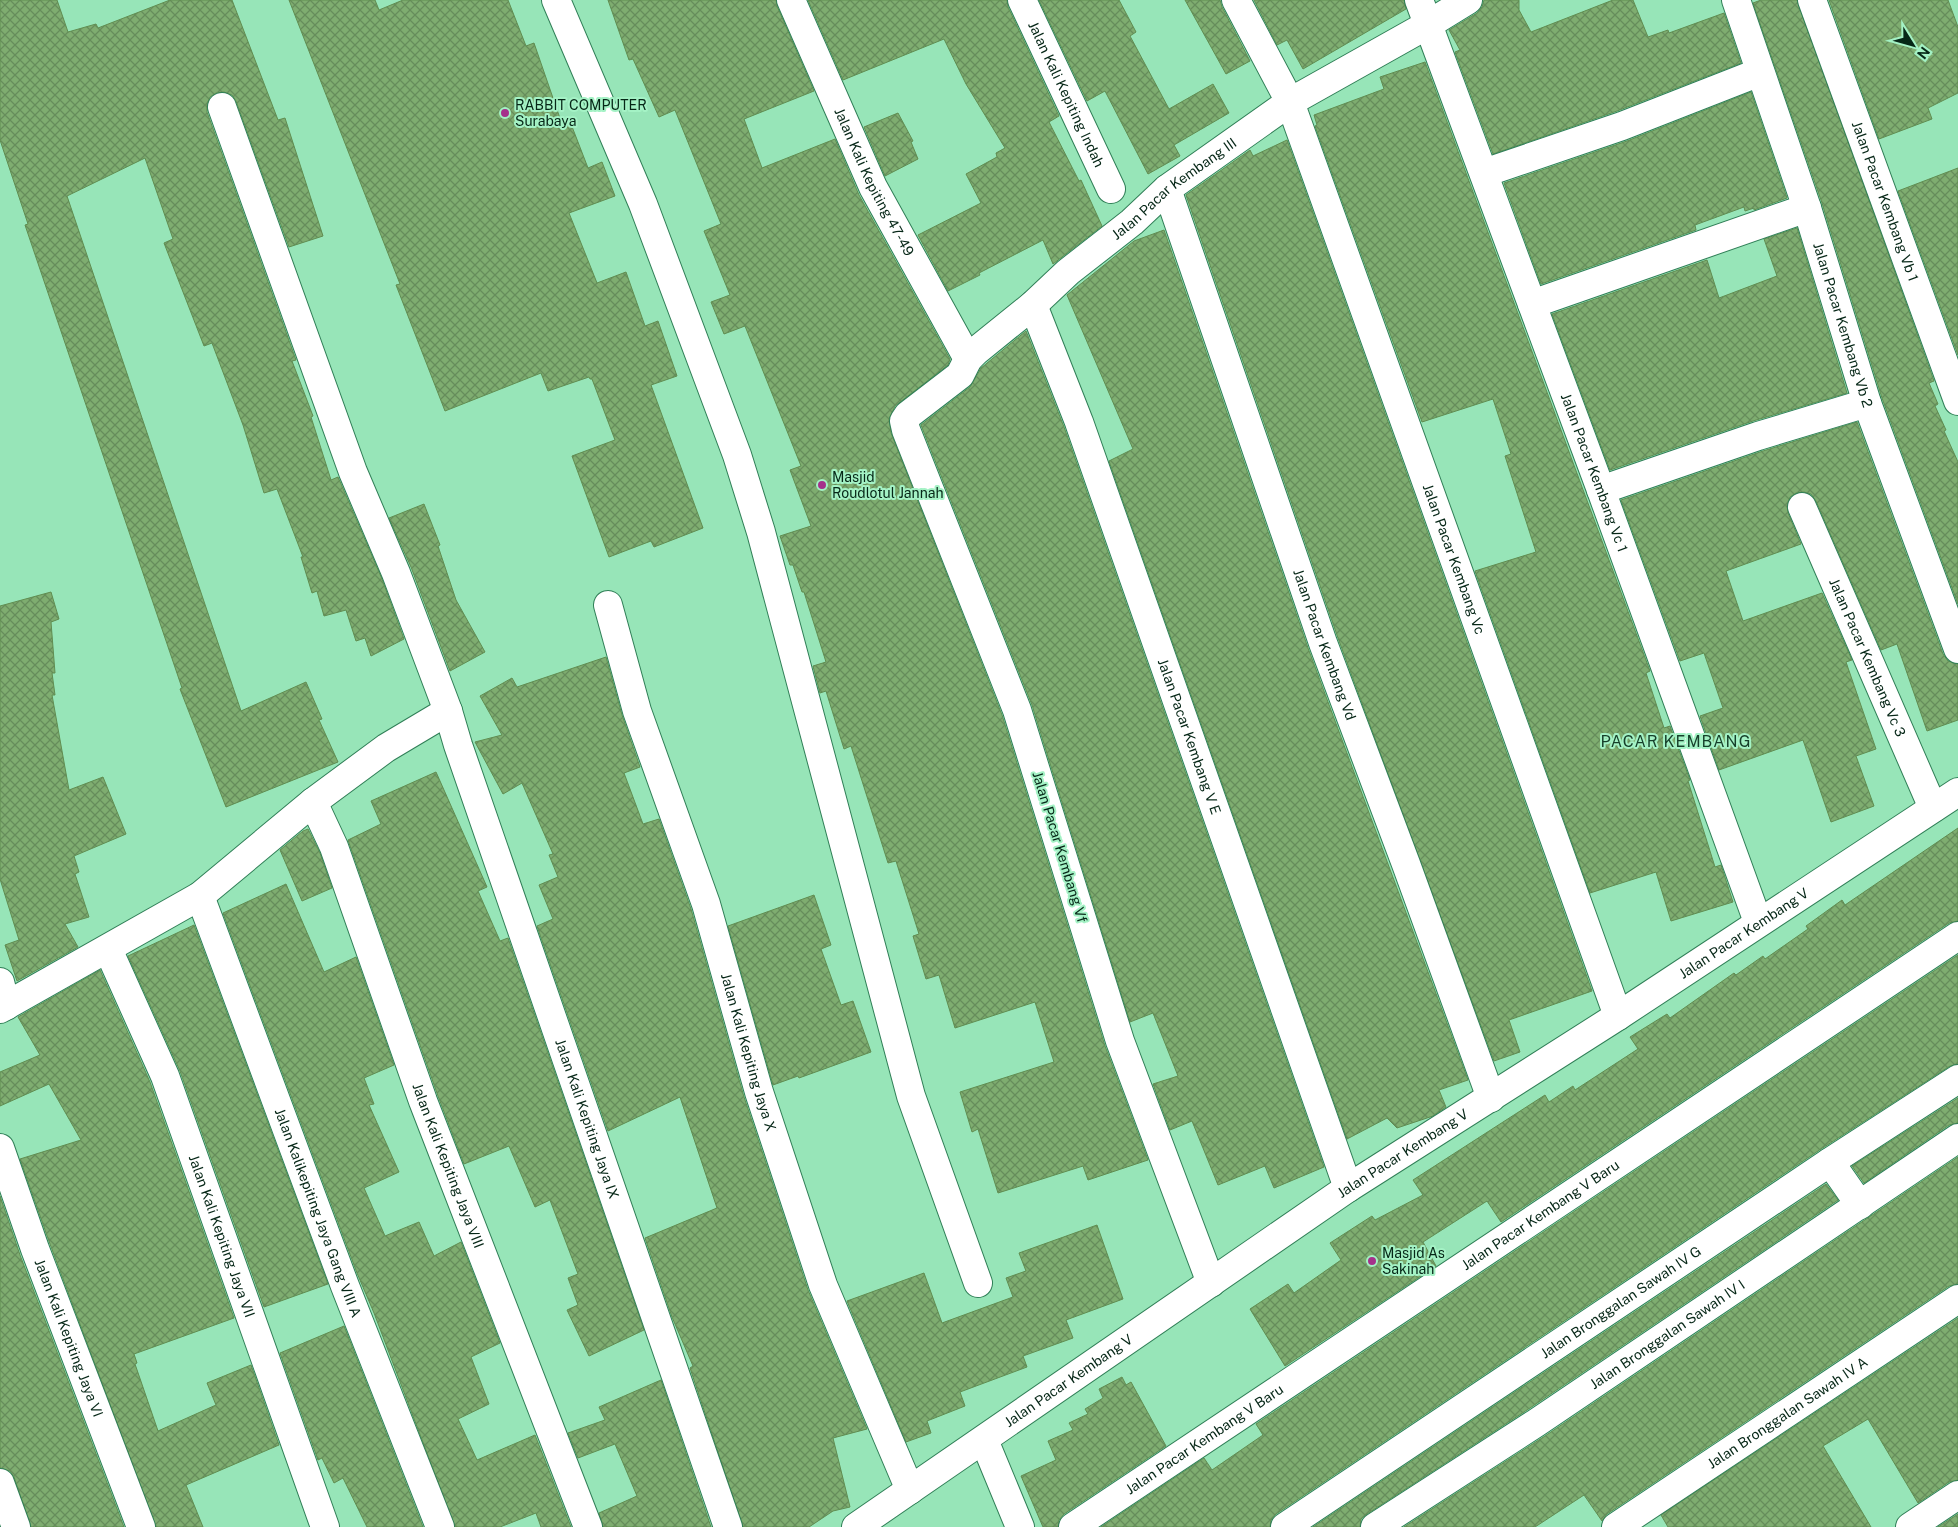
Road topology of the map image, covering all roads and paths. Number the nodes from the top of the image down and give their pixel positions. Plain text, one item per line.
1 (556, 0) edge
2 (791, 0) edge
3 (1022, 0) edge
4 (1236, 0) edge
5 (1468, 0) edge
6 (1736, 0) edge
7 (1812, 0) edge
8 (1424, 12) edge
9 (1760, 72) junction
10 (1290, 102) junction
11 (222, 107) dead end
12 (1484, 174) junction
13 (1111, 189) dead end
14 (1167, 189) junction
15 (1806, 208) junction
16 (1532, 304) junction
17 (1034, 305) junction
18 (968, 358) junction
19 (1958, 401) edge
20 (1867, 403) junction
21 (908, 415) joint
22 (1601, 490) junction
23 (1802, 507) dead end
24 (608, 605) dead end
25 (1958, 649) edge
26 (448, 711) junction
27 (1958, 792) edge
28 (313, 802) junction
29 (1933, 808) junction
30 (200, 896) junction
31 (1758, 922) junction
32 (1958, 936) edge
33 (108, 949) junction
34 (2, 999) edge
35 (1618, 1016) junction
36 (1958, 1079) edge
37 (1491, 1098) junction
38 (1958, 1138) edge
39 (0, 1148) edge
40 (1830, 1162) junction
41 (1345, 1178) junction
42 (1860, 1205) junction
43 (978, 1283) dead end
44 (1211, 1283) junction
45 (1958, 1299) edge
46 (984, 1440) junction
47 (0, 1483) edge
48 (910, 1490) junction
49 (1958, 1494) edge
50 (16, 1527) edge
51 (142, 1527) edge
52 (325, 1527) edge
53 (440, 1527) edge
54 (588, 1527) edge
55 (728, 1527) edge
56 (856, 1527) edge
57 (1020, 1527) edge
58 (1072, 1527) edge
59 (1285, 1527) edge
60 (1375, 1527) edge
61 (1616, 1527) edge
62 (1910, 1527) edge

1 - 43 street
2 - 18 street, Jalan Kali Kepiting 47-49
3 - 13 street, Jalan Kali Kepiting Indah
4 - 10 street, Jalan Pacar Kembang Vc
5 - 8 street, Jalan Pacar Kembang III
6 - 9 street, Jalan Pacar Kembang Vb 2
7 - 19 street, Jalan Pacar Kembang Vb 1
8 - 10 street, Jalan Pacar Kembang III
8 - 12 street, Jalan Pacar Kembang Vc 1
9 - 12 street
9 - 15 street, Jalan Pacar Kembang Vb 2
10 - 14 street, Jalan Pacar Kembang III
10 - 35 street, Jalan Pacar Kembang Vc
11 - 26 street, Jalan Kali Kepiting Jaya IX
12 - 16 street, Jalan Pacar Kembang Vc 1
14 - 17 street, Jalan Pacar Kembang III
14 - 37 street, Jalan Pacar Kembang Vd
15 - 16 street
15 - 20 street, Jalan Pacar Kembang Vb 2
16 - 22 street, Jalan Pacar Kembang Vc 1
17 - 18 street, Jalan Pacar Kembang III
17 - 41 street, Jalan Pacar Kembang V E
18 - 21 street, Jalan Pacar Kembang III
20 - 22 street
20 - 25 street, Jalan Pacar Kembang Vb 2
21 - 44 street, Jalan Pacar Kembang Vf
22 - 31 street, Jalan Pacar Kembang Vc 1
23 - 29 street, Jalan Pacar Kembang Vc 3
24 - 48 street, Jalan Kali Kepiting Jaya X
26 - 28 street
26 - 55 street, Jalan Kali Kepiting Jaya IX
27 - 29 street, Jalan Pacar Kembang V
28 - 30 street
28 - 54 street, Jalan Kali Kepiting Jaya VIII
29 - 31 street, Jalan Pacar Kembang V
30 - 33 street
30 - 53 street, Jalan Kalikepiting Jaya Gang VIII A
31 - 35 street, Jalan Pacar Kembang V
32 - 58 street, Jalan Pacar Kembang V Baru
33 - 34 street
33 - 52 street, Jalan Kali Kepiting Jaya VII
35 - 37 street, Jalan Pacar Kembang V
36 - 40 street, Jalan Bronggalan Sawah IV G
37 - 41 street, Jalan Pacar Kembang V
38 - 42 street, Jalan Bronggalan Sawah IV I
39 - 51 street, Jalan Kali Kepiting Jaya VI
40 - 42 street
40 - 59 street, Jalan Bronggalan Sawah IV G
41 - 44 street, Jalan Pacar Kembang V
42 - 60 street, Jalan Bronggalan Sawah IV I
44 - 46 street, Jalan Pacar Kembang V
45 - 61 street, Jalan Bronggalan Sawah IV A
46 - 48 street, Jalan Pacar Kembang V
46 - 57 street
47 - 50 street
48 - 56 street, Jalan Pacar Kembang V
49 - 62 street

